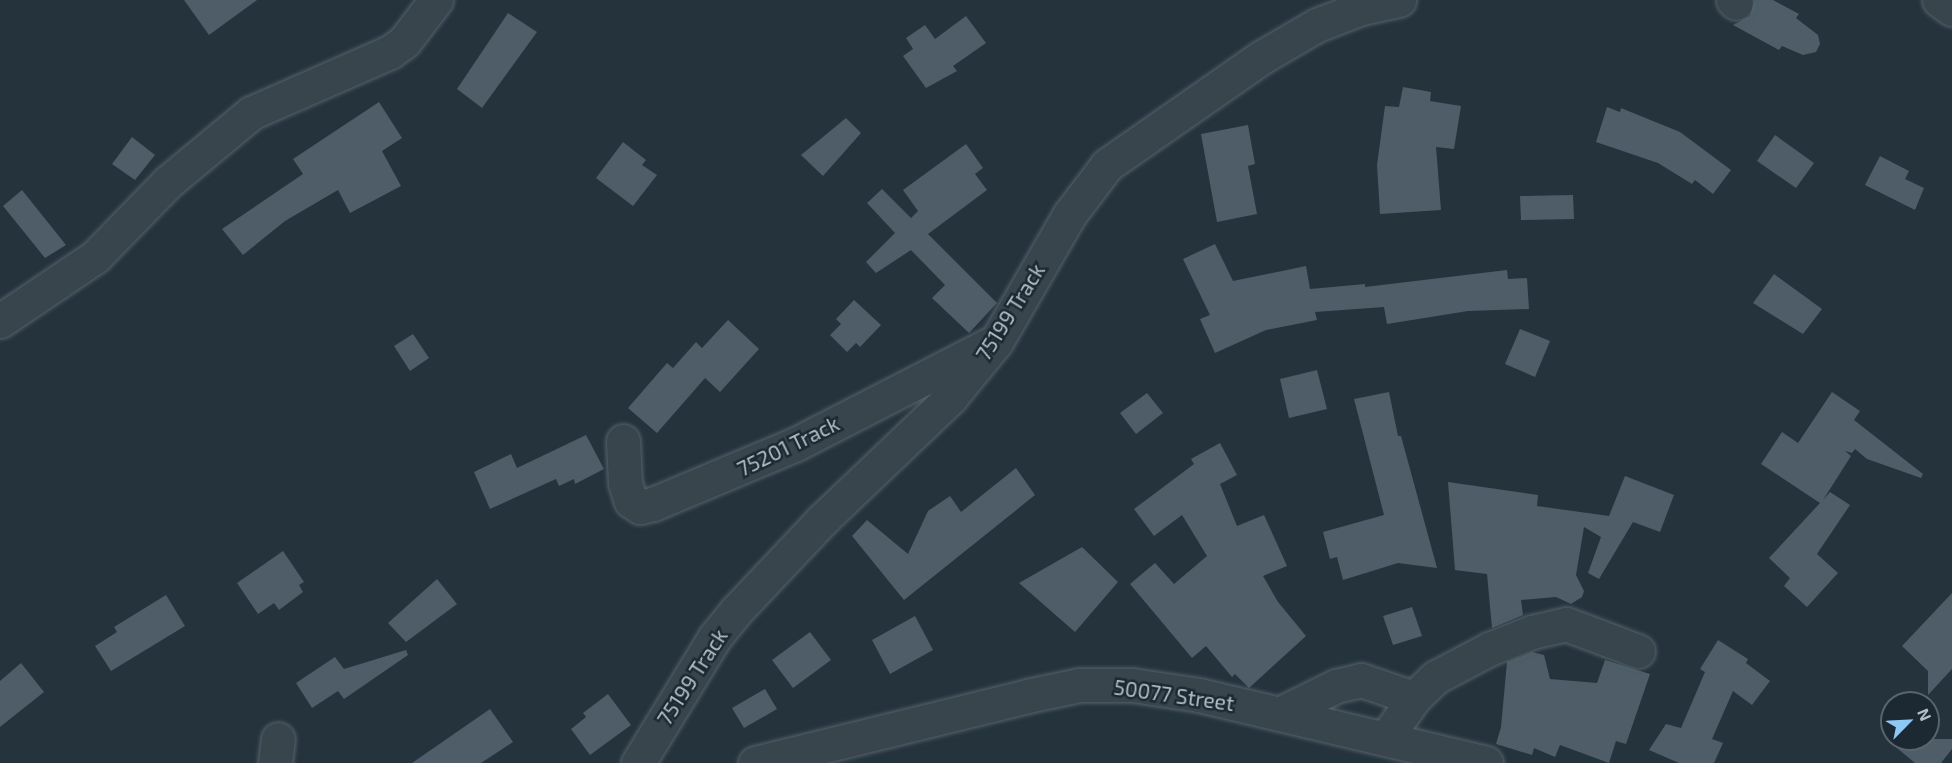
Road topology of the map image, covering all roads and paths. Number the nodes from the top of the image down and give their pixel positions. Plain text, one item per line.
1 (436, 0) edge
2 (1400, 0) edge
3 (1939, 0) edge
4 (1952, 9) edge
5 (0, 321) edge
6 (996, 342) junction
7 (623, 441) dead end
8 (1638, 651) dead end
9 (1413, 698) junction
10 (1279, 714) junction
11 (1386, 738) junction
12 (763, 762) edge
13 (638, 763) edge
14 (1486, 763) edge

1 - 5 street
2 - 6 street, 75199 Track
3 - 4 street
6 - 7 street, 75201 Track
6 - 13 street, 75199 Track
8 - 9 street
9 - 10 street
9 - 11 street
10 - 11 street, 50077 Street
10 - 12 street, 50077 Street
11 - 14 street, 50077 Street

